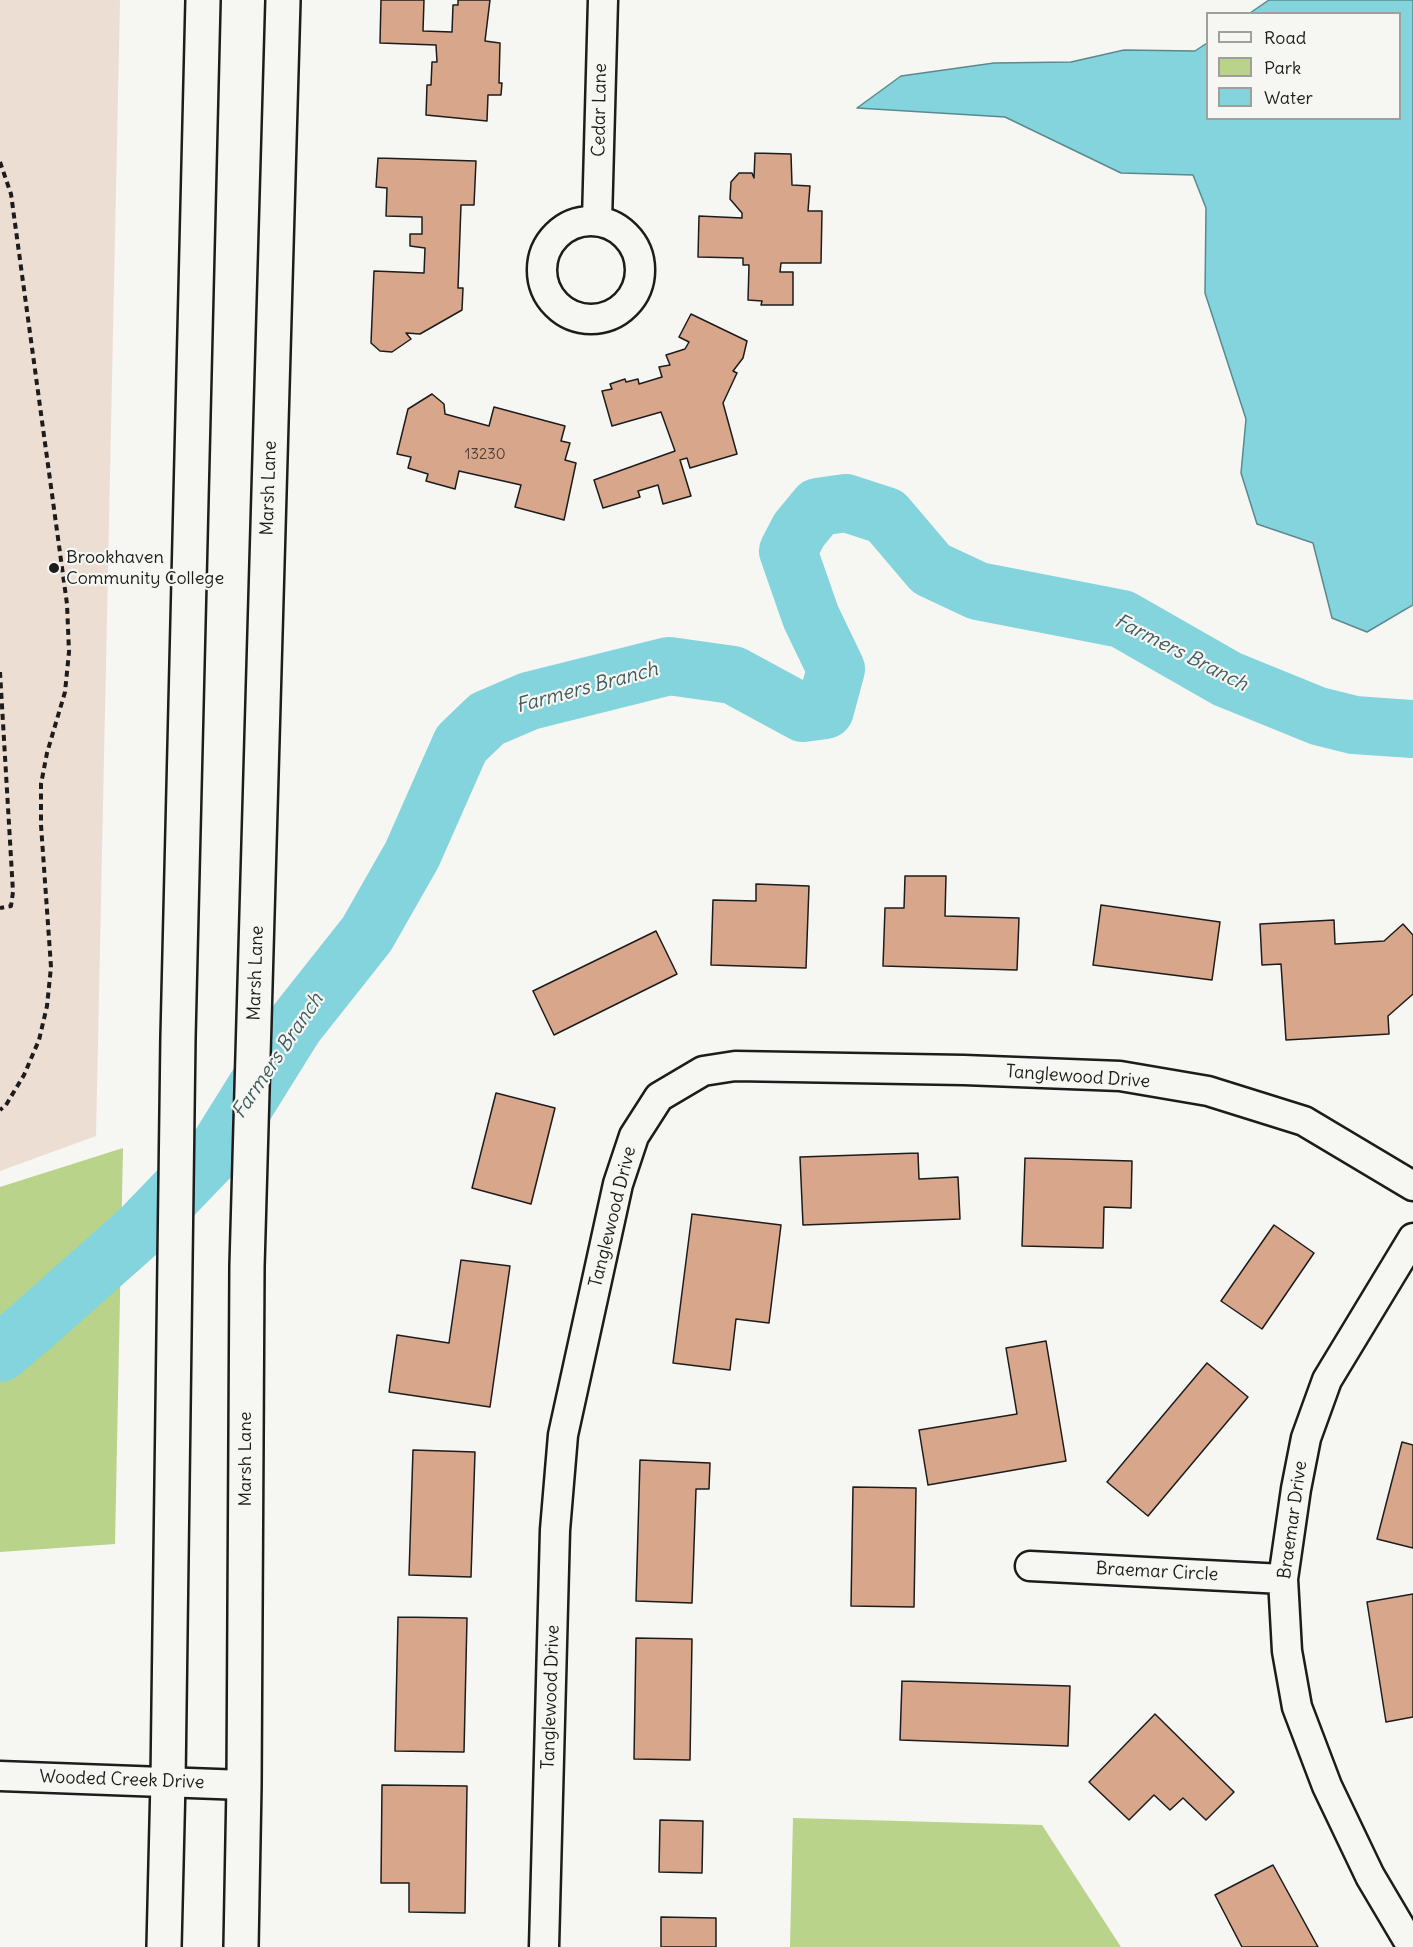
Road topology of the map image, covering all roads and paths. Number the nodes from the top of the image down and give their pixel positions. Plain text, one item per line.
1 (203, 0) edge
2 (283, 0) edge
3 (603, 0) edge
4 (0, 162) edge
5 (597, 221) dead end
6 (0, 672) edge
7 (0, 908) edge
8 (0, 1110) edge
9 (1413, 1186) edge
10 (1413, 1238) edge
11 (1030, 1566) dead end
12 (1283, 1579) junction
13 (0, 1776) edge
14 (168, 1781) junction
15 (244, 1785) junction
16 (164, 1947) edge
17 (241, 1947) edge
18 (544, 1947) edge
19 (1412, 1947) edge

1 - 14 main road
2 - 15 main road, Marsh Lane
3 - 5 street, Cedar Lane
4 - 8 path
6 - 7 path
9 - 18 street, Tanglewood Drive
10 - 12 street, Braemar Drive
11 - 12 street, Braemar Circle
12 - 19 street, Braemar Drive
13 - 14 street, Wooded Creek Drive
14 - 15 street, Wooded Creek Drive
14 - 16 main road
15 - 17 main road, Marsh Lane

